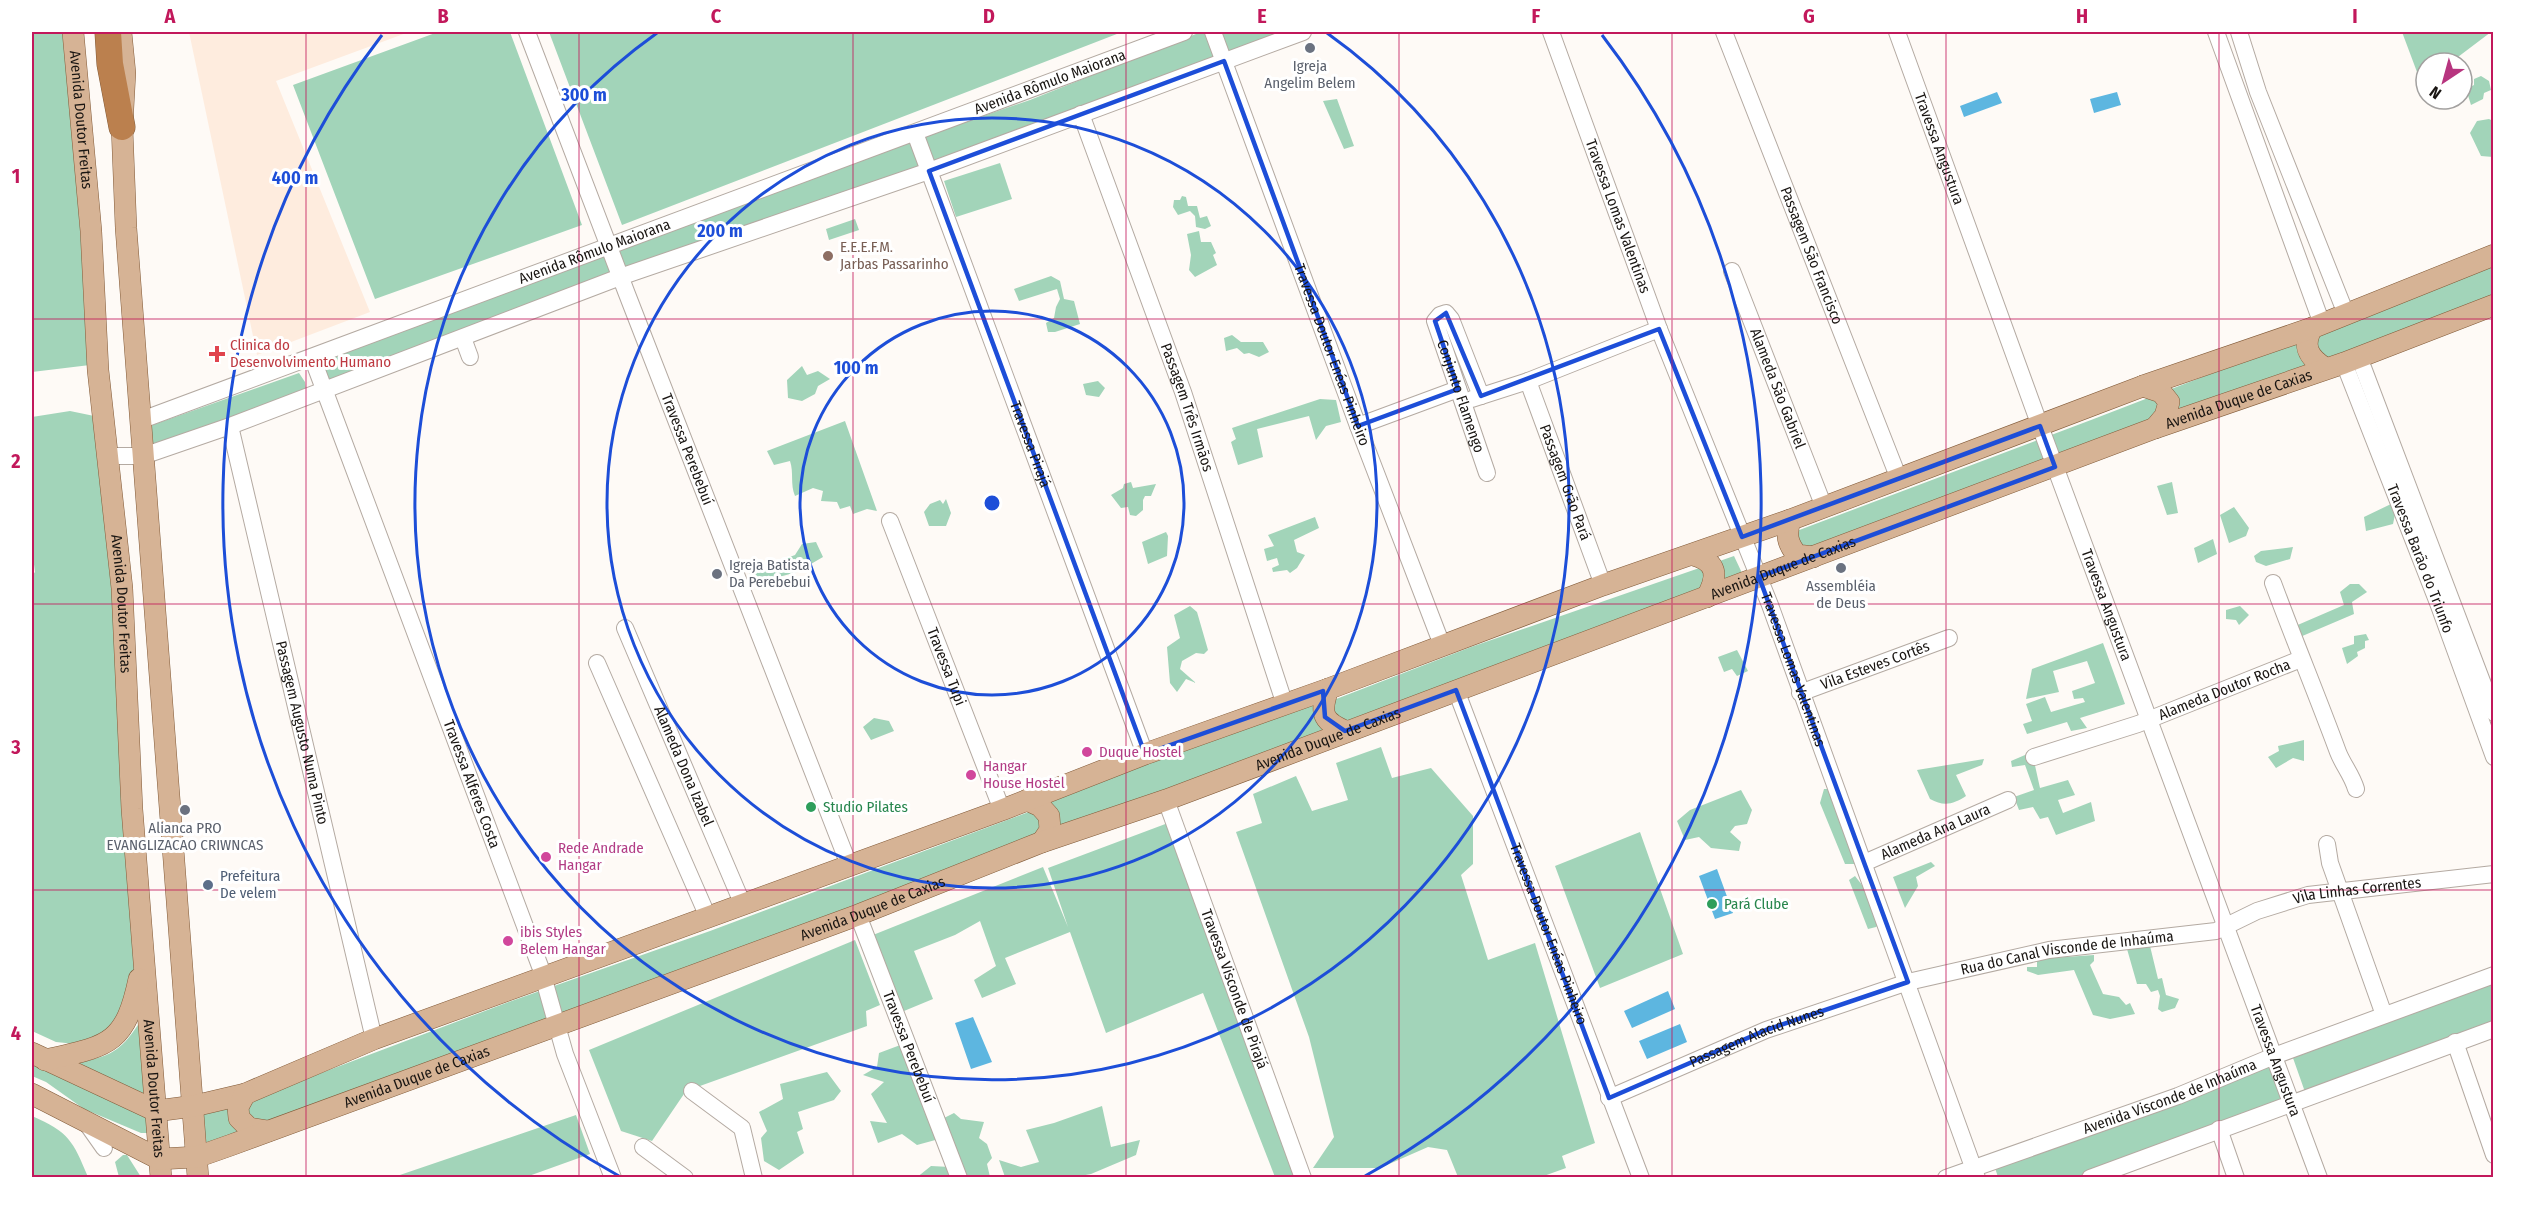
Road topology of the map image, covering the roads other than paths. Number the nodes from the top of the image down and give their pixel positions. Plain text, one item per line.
1 (73, 32) edge
2 (108, 32) edge
3 (121, 32) edge
4 (527, 32) edge
5 (1184, 32) edge
6 (1214, 32) edge
7 (1303, 32) edge
8 (1551, 32) edge
9 (1724, 32) edge
10 (1897, 32) edge
11 (2216, 32) edge
12 (2239, 32) edge
13 (1224, 61) junction
14 (2258, 92) junction
15 (2239, 98) junction
16 (1081, 114) junction
17 (121, 122) junction
18 (915, 133) junction
19 (929, 171) junction
20 (126, 228) junction
21 (90, 231) junction
22 (609, 245) junction
23 (2493, 255) edge
24 (1732, 271) dead end
25 (620, 277) junction
26 (2493, 305) edge
27 (2346, 314) junction
28 (2317, 326) junction
29 (1659, 329) junction
30 (464, 338) junction
31 (312, 357) junction
32 (470, 357) dead end
33 (2343, 363) junction
34 (1528, 381) junction
35 (2143, 386) junction
36 (324, 391) junction
37 (1460, 396) junction
38 (1480, 396) junction
39 (139, 421) junction
40 (230, 426) junction
41 (1358, 426) junction
42 (2040, 426) junction
43 (2155, 428) junction
44 (108, 456) junction
45 (143, 456) junction
46 (2055, 466) junction
47 (1487, 473) dead end
48 (1899, 478) junction
49 (1824, 507) junction
50 (1790, 520) junction
51 (890, 521) dead end
52 (1742, 537) junction
53 (1693, 555) junction
54 (1813, 556) junction
55 (1759, 577) junction
56 (2273, 583) dead end
57 (1603, 585) junction
58 (153, 587) junction
59 (122, 588) junction
60 (1707, 597) junction
61 (2443, 600) junction
62 (625, 628) dead end
63 (1949, 638) dead end
64 (1442, 645) junction
65 (2301, 659) junction
66 (597, 663) dead end
67 (1328, 689) junction
68 (1456, 690) junction
69 (1800, 693) junction
70 (1285, 705) junction
71 (2493, 713) edge
72 (2149, 718) junction
73 (1345, 731) junction
74 (1145, 754) junction
75 (2034, 757) dead end
76 (2493, 757) edge
77 (2356, 789) dead end
78 (1028, 800) junction
79 (1166, 800) junction
80 (2008, 800) dead end
81 (1002, 810) junction
82 (1042, 842) junction
83 (2327, 844) dead end
84 (1863, 863) junction
85 (849, 865) junction
86 (2493, 874) edge
87 (2341, 890) junction
88 (743, 905) junction
89 (858, 915) junction
90 (708, 917) junction
91 (2226, 925) junction
92 (144, 958) junction
93 (2493, 975) edge
94 (543, 976) junction
95 (1908, 982) junction
96 (2384, 1016) junction
97 (558, 1025) junction
98 (2493, 1029) edge
99 (374, 1039) junction
100 (2455, 1042) junction
101 (38, 1056) edge
102 (2274, 1056) junction
103 (692, 1091) dead end
104 (32, 1094) edge
105 (244, 1094) junction
106 (1609, 1098) junction
107 (2291, 1102) junction
108 (194, 1106) junction
109 (156, 1111) junction
110 (84, 1120) junction
111 (2219, 1129) junction
112 (268, 1131) junction
113 (643, 1147) dead end
114 (104, 1148) dead end
115 (2493, 1155) edge
116 (197, 1167) edge
117 (160, 1168) edge
118 (2128, 1171) edge
119 (1975, 1172) edge
120 (613, 1178) edge
121 (685, 1178) edge
122 (754, 1178) edge
123 (959, 1178) edge
124 (1303, 1178) edge
125 (1641, 1178) edge
126 (1946, 1178) edge
127 (2090, 1178) edge
128 (2236, 1178) edge
129 (2319, 1178) edge

1 - 21 main road, Avenida Doutor Freitas
2 - 17 highway
3 - 17 main road
4 - 22 street, Travessa Perebebuí
5 - 18 street, Avenida Rômulo Maiorana
6 - 13 street, Travessa Doutor Enéas Pinheiro
7 - 13 street
8 - 29 street, Travessa Lomas Valentinas
9 - 48 street, Passagem São Francisco
10 - 42 street, Travessa Angustura
11 - 15 street
12 - 14 street
13 - 16 street
13 - 41 street, Travessa Doutor Enéas Pinheiro
14 - 15 street
14 - 27 street
15 - 28 street
16 - 19 street
16 - 70 street, Passagem Três Irmãos
17 - 20 main road
18 - 19 street, Travessa Pirajá
18 - 22 street, Avenida Rômulo Maiorana
19 - 25 street
19 - 74 street, Travessa Pirajá
20 - 21 main road
20 - 39 main road
21 - 44 main road, Avenida Doutor Freitas
22 - 25 street, Travessa Perebebuí
22 - 31 street, Avenida Rômulo Maiorana
23 - 27 main road
24 - 49 street, Alameda São Gabriel
25 - 30 street
25 - 85 street, Travessa Perebebuí
26 - 33 main road, Avenida Duque de Caxias
27 - 28 main road
28 - 33 main road
28 - 35 main road
29 - 34 street
29 - 52 street, Travessa Lomas Valentinas
30 - 32 street
30 - 36 street
31 - 36 street, Travessa Alferes Costa
31 - 39 street, Avenida Rômulo Maiorana
33 - 43 main road, Avenida Duque de Caxias
33 - 61 street, Travessa Barão do Triunfo
33 - 61 street, Travessa Barão do Triunfo
34 - 38 street
34 - 57 street, Passagem Grão Pará
35 - 42 main road
35 - 43 main road
36 - 40 street
36 - 94 street, Travessa Alferes Costa
37 - 38 street
37 - 38 street, Conjunto Flamengo
37 - 41 street
37 - 47 street, Conjunto Flamengo
39 - 45 main road
40 - 45 street
40 - 99 street, Passagem Augusto Numa Pinto
41 - 64 street, Travessa Doutor Enéas Pinheiro
42 - 46 street, Travessa Angustura
42 - 48 main road
43 - 46 main road, Avenida Duque de Caxias
44 - 45 street
44 - 59 main road, Avenida Doutor Freitas
45 - 58 main road
46 - 54 main road, Avenida Duque de Caxias
46 - 72 street, Travessa Angustura
48 - 49 main road
49 - 50 main road
50 - 52 main road
50 - 54 main road
51 - 81 street, Travessa Tupi
52 - 53 main road
52 - 55 street, Travessa Lomas Valentinas
53 - 57 main road
53 - 60 main road
54 - 55 main road, Avenida Duque de Caxias
55 - 60 main road, Avenida Duque de Caxias
55 - 69 street, Travessa Lomas Valentinas
56 - 65 street, Alameda Doutor Rocha
57 - 64 main road
58 - 59 main road
58 - 108 main road
59 - 92 main road, Avenida Doutor Freitas
60 - 68 main road, Avenida Duque de Caxias
61 - 71 street, Travessa Barão do Triunfo
61 - 76 street, Travessa Barão do Triunfo
62 - 88 street, Alameda Dona Izabel
63 - 69 street, Vila Esteves Cortês
64 - 67 main road
65 - 72 street, Alameda Doutor Rocha
65 - 77 street, Alameda Doutor Rocha
66 - 90 street
67 - 70 main road
67 - 73 main road
68 - 73 main road, Avenida Duque de Caxias
68 - 106 street, Travessa Doutor Enéas Pinheiro
69 - 84 street, Travessa Lomas Valentinas
70 - 74 main road
72 - 75 street, Alameda Doutor Rocha
72 - 91 street, Travessa Angustura
73 - 79 main road, Avenida Duque de Caxias
74 - 78 main road
78 - 81 main road
78 - 82 main road
79 - 82 main road, Avenida Duque de Caxias
79 - 124 street, Travessa Visconde de Pirajá
80 - 84 street, Alameda Ana Laura
81 - 85 main road
82 - 89 main road, Avenida Duque de Caxias
83 - 87 street
84 - 95 street, Travessa Lomas Valentinas
85 - 88 main road
86 - 87 street, Vila Linhas Correntes
87 - 91 street, Vila Linhas Correntes
87 - 96 street
88 - 90 main road
89 - 97 main road, Avenida Duque de Caxias
89 - 123 street, Travessa Perebebuí
90 - 94 main road
91 - 95 street, Rua do Canal Visconde de Inhaúma
91 - 102 street, Travessa Angustura
92 - 101 main road
92 - 109 main road, Avenida Doutor Freitas
93 - 96 street, Avenida Visconde de Inhaúma
94 - 97 street, Travessa Alferes Costa
94 - 99 main road
95 - 106 street, Passagem Alacid Nunes
95 - 119 street, Travessa Lomas Valentinas
96 - 102 street, Avenida Visconde de Inhaúma
97 - 112 main road, Avenida Duque de Caxias
97 - 120 street, Travessa Alferes Costa
98 - 100 street
99 - 105 main road
100 - 107 street
100 - 115 street
101 - 109 main road
102 - 107 street, Travessa Angustura
102 - 119 street, Avenida Visconde de Inhaúma
103 - 122 street
104 - 110 main road
105 - 108 main road
105 - 112 main road
106 - 125 street, Travessa Doutor Enéas Pinheiro
107 - 111 street
107 - 129 street, Travessa Angustura
108 - 109 main road
108 - 116 main road
109 - 117 main road, Avenida Doutor Freitas
110 - 114 street
110 - 117 main road
111 - 118 street
111 - 128 street
112 - 116 main road, Avenida Duque de Caxias
113 - 121 street
116 - 117 main road, Avenida Duque de Caxias
118 - 127 street
119 - 126 street, Avenida Visconde de Inhaúma

